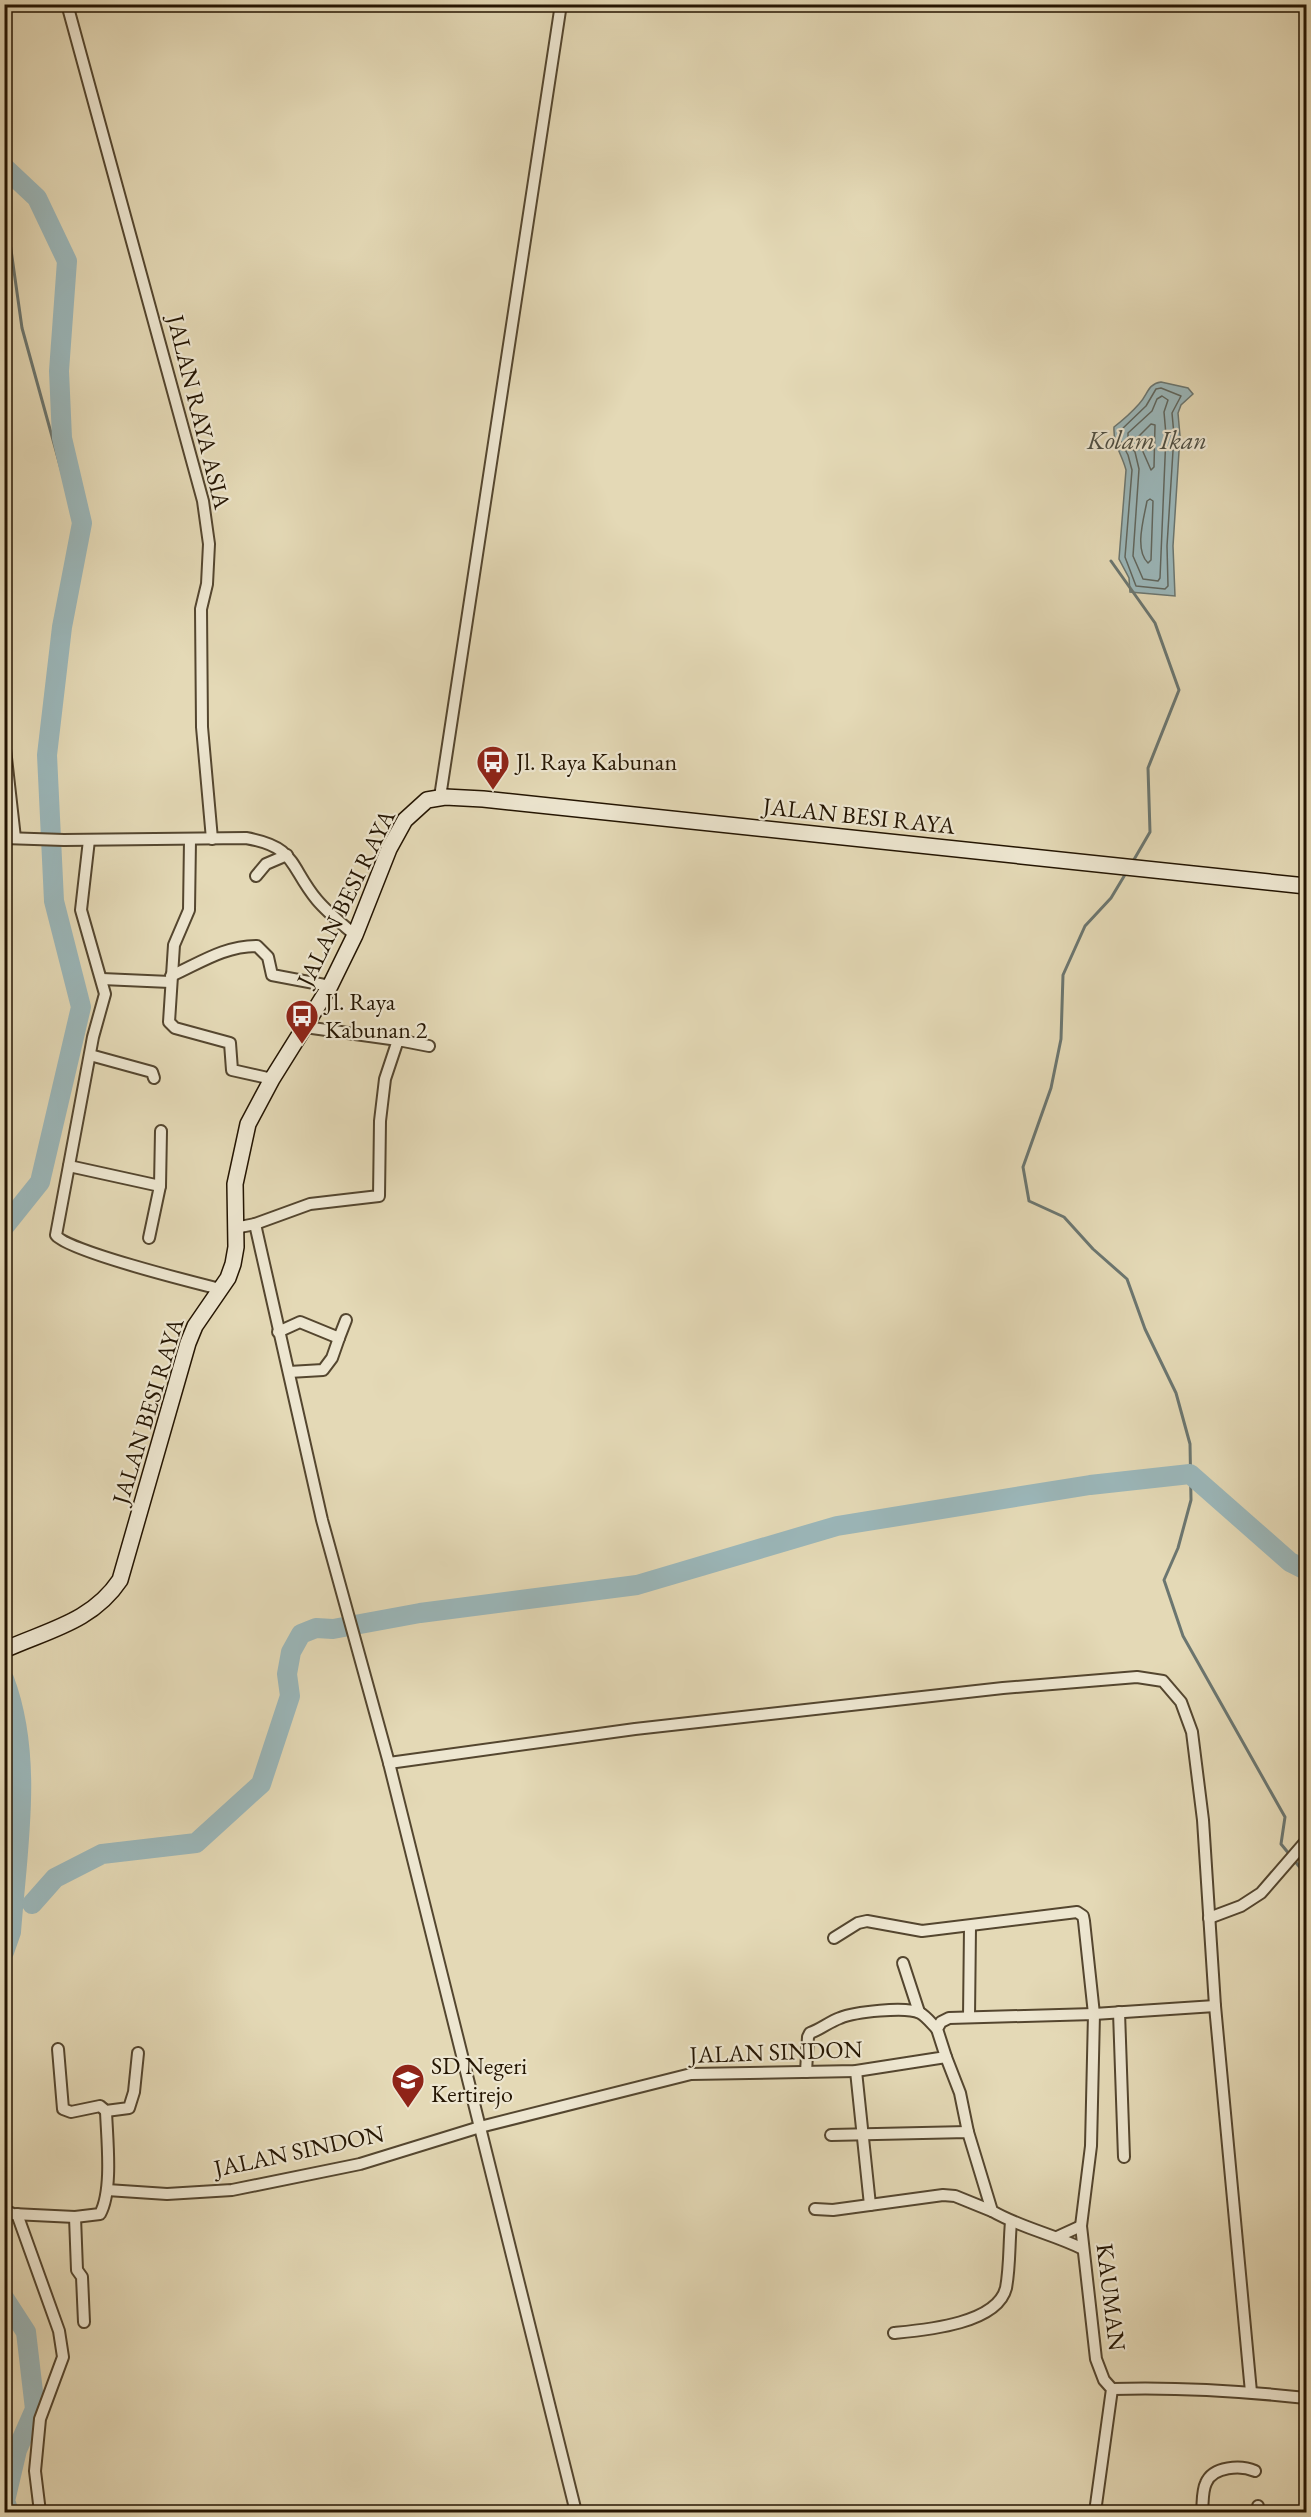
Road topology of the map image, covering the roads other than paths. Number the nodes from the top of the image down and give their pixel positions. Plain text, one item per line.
1 (68, 4) edge
2 (561, 4) edge
3 (4, 740) edge
4 (440, 797) junction
5 (10, 838) edge
6 (212, 839) junction
7 (89, 840) junction
8 (190, 840) junction
9 (287, 855) junction
10 (256, 876) dead end
11 (1306, 886) edge
12 (355, 936) junction
13 (102, 979) junction
14 (170, 979) junction
15 (330, 986) junction
16 (305, 1027) junction
17 (398, 1040) junction
18 (429, 1046) dead end
19 (90, 1055) junction
20 (154, 1078) dead end
21 (272, 1079) junction
22 (161, 1131) dead end
23 (69, 1166) junction
24 (160, 1186) junction
25 (255, 1224) junction
26 (235, 1228) junction
27 (149, 1238) dead end
28 (220, 1289) junction
29 (346, 1320) dead end
30 (278, 1332) junction
31 (339, 1338) junction
32 (289, 1372) junction
33 (4, 1650) edge
34 (389, 1763) junction
35 (1302, 1844) edge
36 (1209, 1918) junction
37 (970, 1927) junction
38 (834, 1938) dead end
39 (903, 1963) dead end
40 (1215, 2006) junction
41 (919, 2012) junction
42 (1119, 2012) junction
43 (1094, 2014) junction
44 (969, 2017) junction
45 (937, 2029) junction
46 (58, 2049) dead end
47 (138, 2053) dead end
48 (946, 2057) junction
49 (856, 2071) junction
50 (806, 2072) junction
51 (106, 2111) junction
52 (480, 2127) junction
53 (968, 2132) junction
54 (862, 2134) junction
55 (831, 2135) dead end
56 (1124, 2157) dead end
57 (107, 2190) junction
58 (870, 2205) junction
59 (815, 2209) dead end
60 (4, 2211) edge
61 (992, 2211) junction
62 (17, 2214) junction
63 (75, 2217) junction
64 (1011, 2222) junction
65 (1081, 2226) junction
66 (1058, 2237) junction
67 (1083, 2249) junction
68 (84, 2322) dead end
69 (894, 2333) dead end
70 (1112, 2389) junction
71 (1251, 2392) junction
72 (1306, 2398) edge
73 (1255, 2471) dead end
74 (40, 2512) edge
75 (576, 2512) edge
76 (1095, 2512) edge
77 (1202, 2512) edge

1 - 6 street, JALAN RAYA ASIA
2 - 4 street
3 - 5 street
4 - 11 street, JALAN BESI RAYA
4 - 12 street, JALAN BESI RAYA
5 - 7 street
6 - 8 street
6 - 9 street
7 - 8 street
7 - 13 street
8 - 14 street
9 - 10 street
9 - 12 street
12 - 15 street, JALAN BESI RAYA
13 - 14 street
13 - 19 street
14 - 15 street
14 - 21 street
15 - 16 street, JALAN BESI RAYA
16 - 17 street
16 - 21 street, JALAN BESI RAYA
17 - 18 street
17 - 25 street
19 - 20 street
19 - 23 street
21 - 26 street, JALAN BESI RAYA
22 - 24 street
23 - 24 street
23 - 28 street
24 - 27 street
25 - 26 street
25 - 30 street
26 - 28 street, JALAN BESI RAYA
28 - 33 street, JALAN BESI RAYA
29 - 31 street
30 - 31 street
30 - 32 street
31 - 32 street
32 - 34 street
34 - 36 street
34 - 52 street
35 - 36 street
36 - 40 street
37 - 38 street
37 - 43 street
37 - 44 street
39 - 41 street
40 - 42 street
40 - 71 street
41 - 45 street
41 - 50 street
42 - 43 street
42 - 56 street
43 - 44 street
43 - 65 street
44 - 45 street
45 - 48 street
46 - 51 street
47 - 51 street
48 - 49 street, JALAN SINDON
48 - 53 street
49 - 50 street, JALAN SINDON
49 - 54 street
50 - 52 street, JALAN SINDON
51 - 57 street
52 - 57 street, JALAN SINDON
52 - 75 street
53 - 54 street
53 - 61 street
54 - 55 street
54 - 58 street
57 - 63 street
58 - 59 street
58 - 61 street
60 - 62 street
61 - 64 street
62 - 63 street
62 - 74 street
63 - 68 street
64 - 66 street
64 - 69 street
65 - 66 street
65 - 67 street, KAUMAN
66 - 67 street
67 - 70 street, KAUMAN
70 - 71 street
70 - 76 street
71 - 72 street
73 - 77 street

